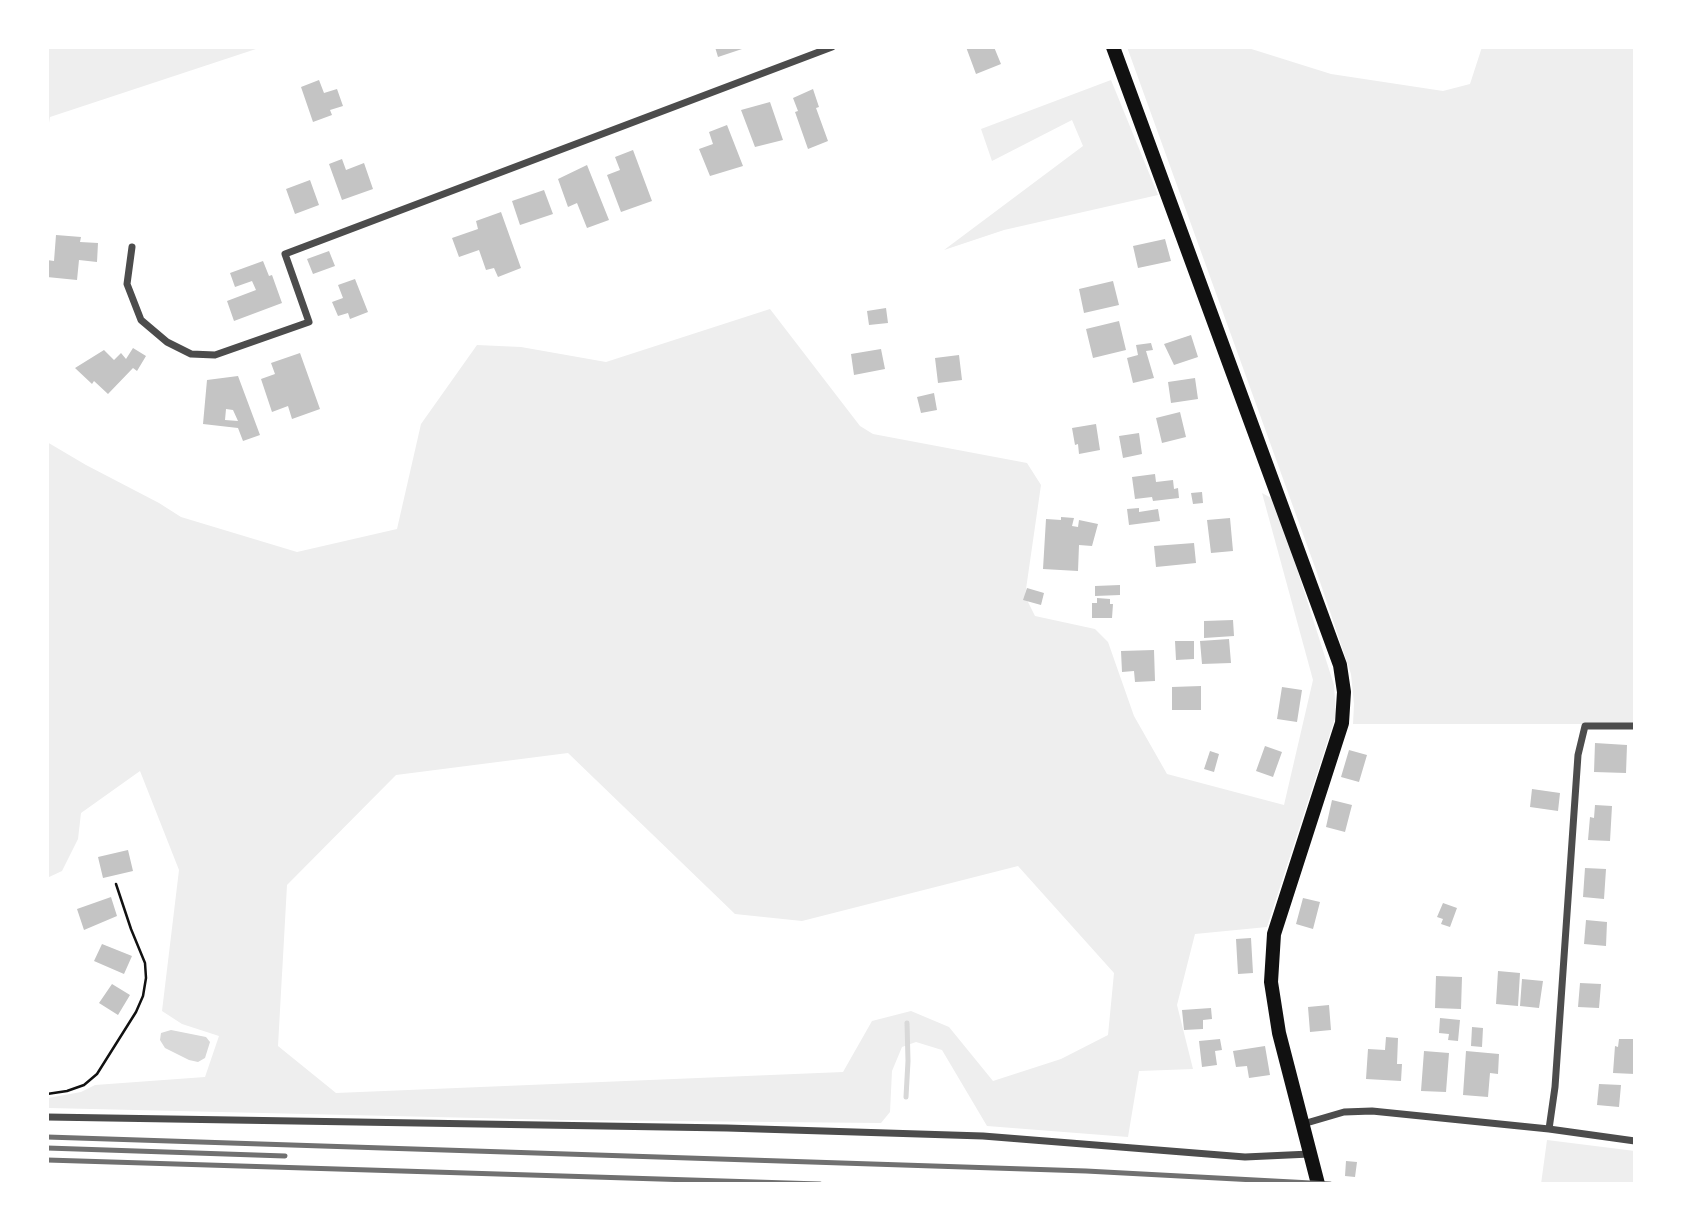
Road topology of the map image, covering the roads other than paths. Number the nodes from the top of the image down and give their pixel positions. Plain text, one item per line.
1 (1112, 47) edge
2 (827, 48) edge
3 (132, 247) dead end
4 (1635, 726) edge
5 (47, 1117) edge
6 (1302, 1125) junction
7 (1549, 1129) junction
8 (1635, 1141) edge
9 (1310, 1154) junction
10 (1318, 1184) edge

1 - 6 main road
2 - 3 street
4 - 7 street
5 - 9 street
6 - 7 street
6 - 9 main road
7 - 8 street
9 - 10 main road

